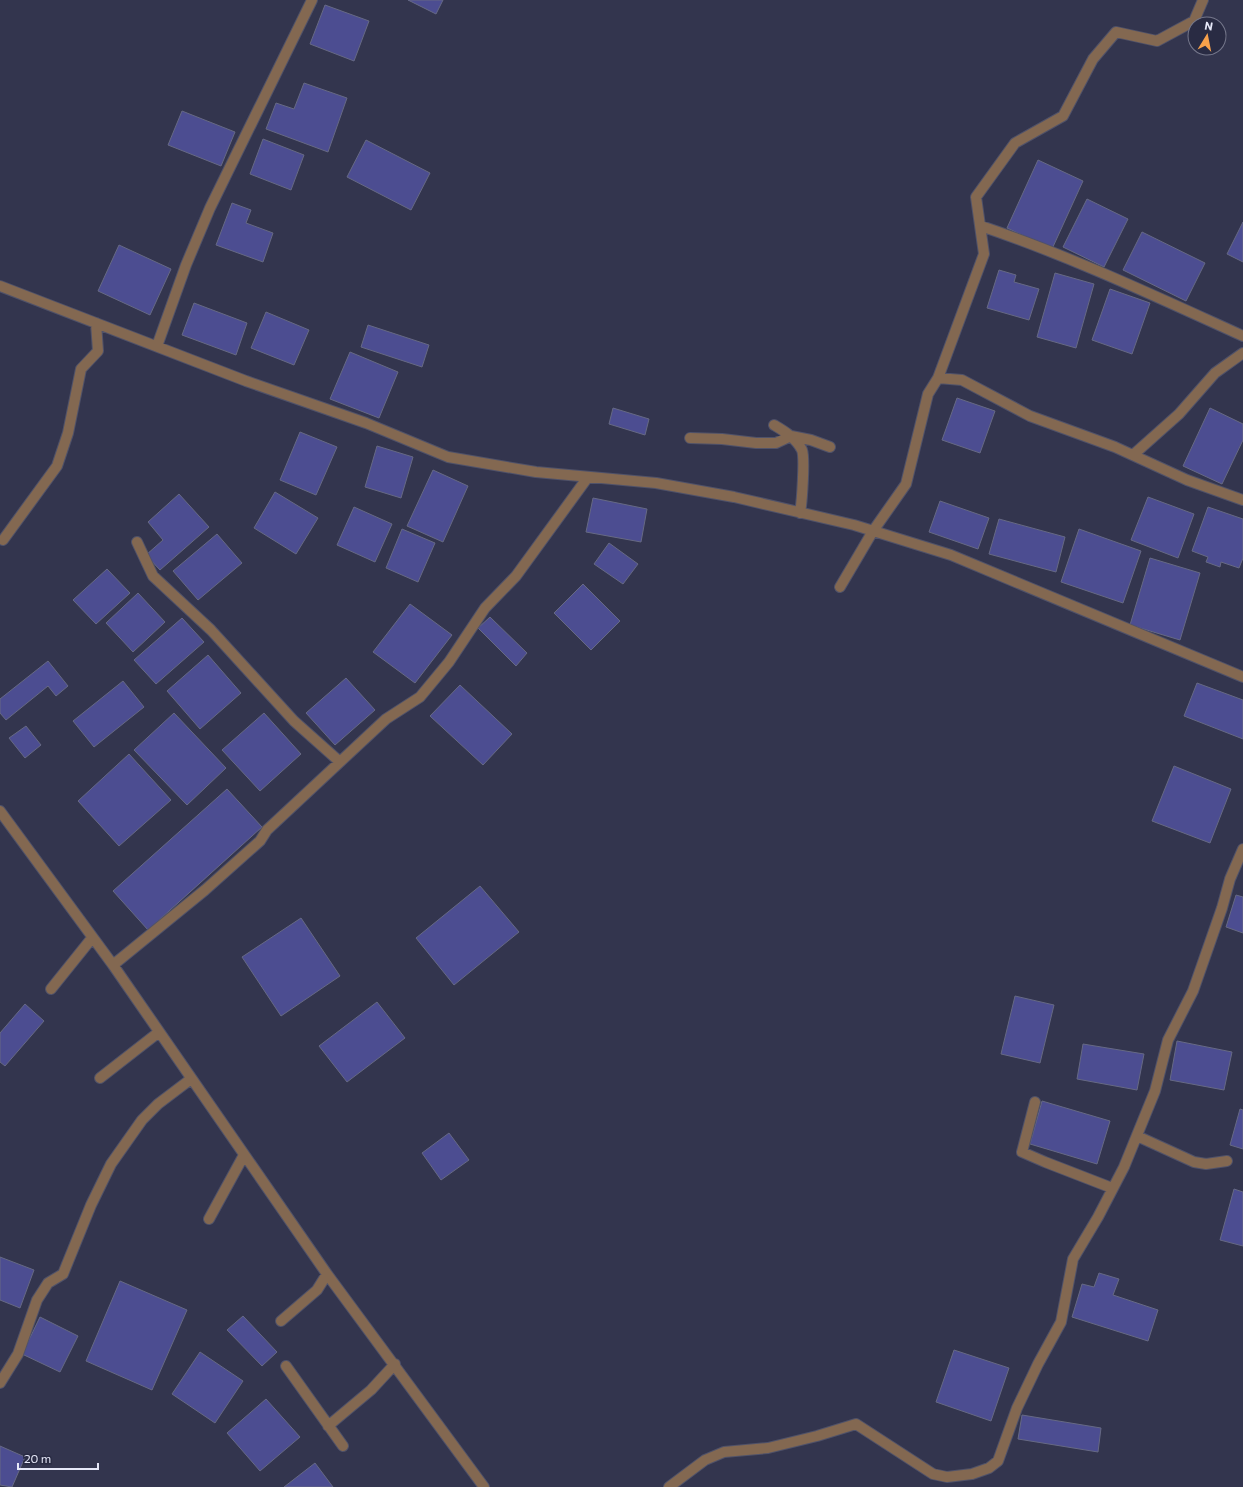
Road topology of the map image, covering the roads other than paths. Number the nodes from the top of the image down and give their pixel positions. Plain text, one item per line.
1 (312, 0) edge
2 (1203, 0) edge
3 (980, 226) junction
4 (0, 286) edge
5 (96, 323) junction
6 (1243, 336) edge
7 (157, 346) junction
8 (1243, 353) edge
9 (938, 378) junction
10 (774, 425) dead end
11 (791, 436) junction
12 (690, 438) dead end
13 (830, 447) dead end
14 (1133, 455) junction
15 (588, 477) junction
16 (1243, 500) edge
17 (800, 512) junction
18 (873, 531) junction
19 (3, 540) dead end
20 (137, 542) dead end
21 (840, 587) dead end
22 (1243, 677) edge
23 (340, 762) junction
24 (0, 811) edge
25 (1243, 850) edge
26 (92, 938) junction
27 (113, 965) junction
28 (51, 988) dead end
29 (159, 1032) junction
30 (100, 1078) dead end
31 (191, 1080) junction
32 (1035, 1102) dead end
33 (1137, 1136) junction
34 (244, 1155) junction
35 (1227, 1161) dead end
36 (1112, 1188) junction
37 (209, 1219) dead end
38 (327, 1274) junction
39 (281, 1322) dead end
40 (395, 1364) junction
41 (286, 1366) dead end
42 (0, 1383) edge
43 (328, 1426) junction
44 (343, 1446) dead end
45 (484, 1487) edge
46 (669, 1487) edge

1 - 7 street
2 - 3 street
3 - 6 street
3 - 9 street
4 - 5 street
5 - 7 street
5 - 19 street
7 - 15 street
8 - 14 street
9 - 14 street
9 - 18 street
10 - 11 street
11 - 12 street
11 - 13 street
11 - 17 street
14 - 16 street
15 - 17 street
15 - 23 street
17 - 18 street
18 - 21 street
18 - 22 street
20 - 23 street
23 - 27 street
24 - 26 street
25 - 33 street
26 - 27 street
26 - 28 street
27 - 29 street
29 - 30 street
29 - 31 street
31 - 34 street
31 - 42 street
32 - 36 street
33 - 35 street
33 - 36 street
34 - 37 street
34 - 38 street
36 - 46 street
38 - 39 street
38 - 40 street
40 - 43 street
40 - 45 street
41 - 43 street
43 - 44 street

